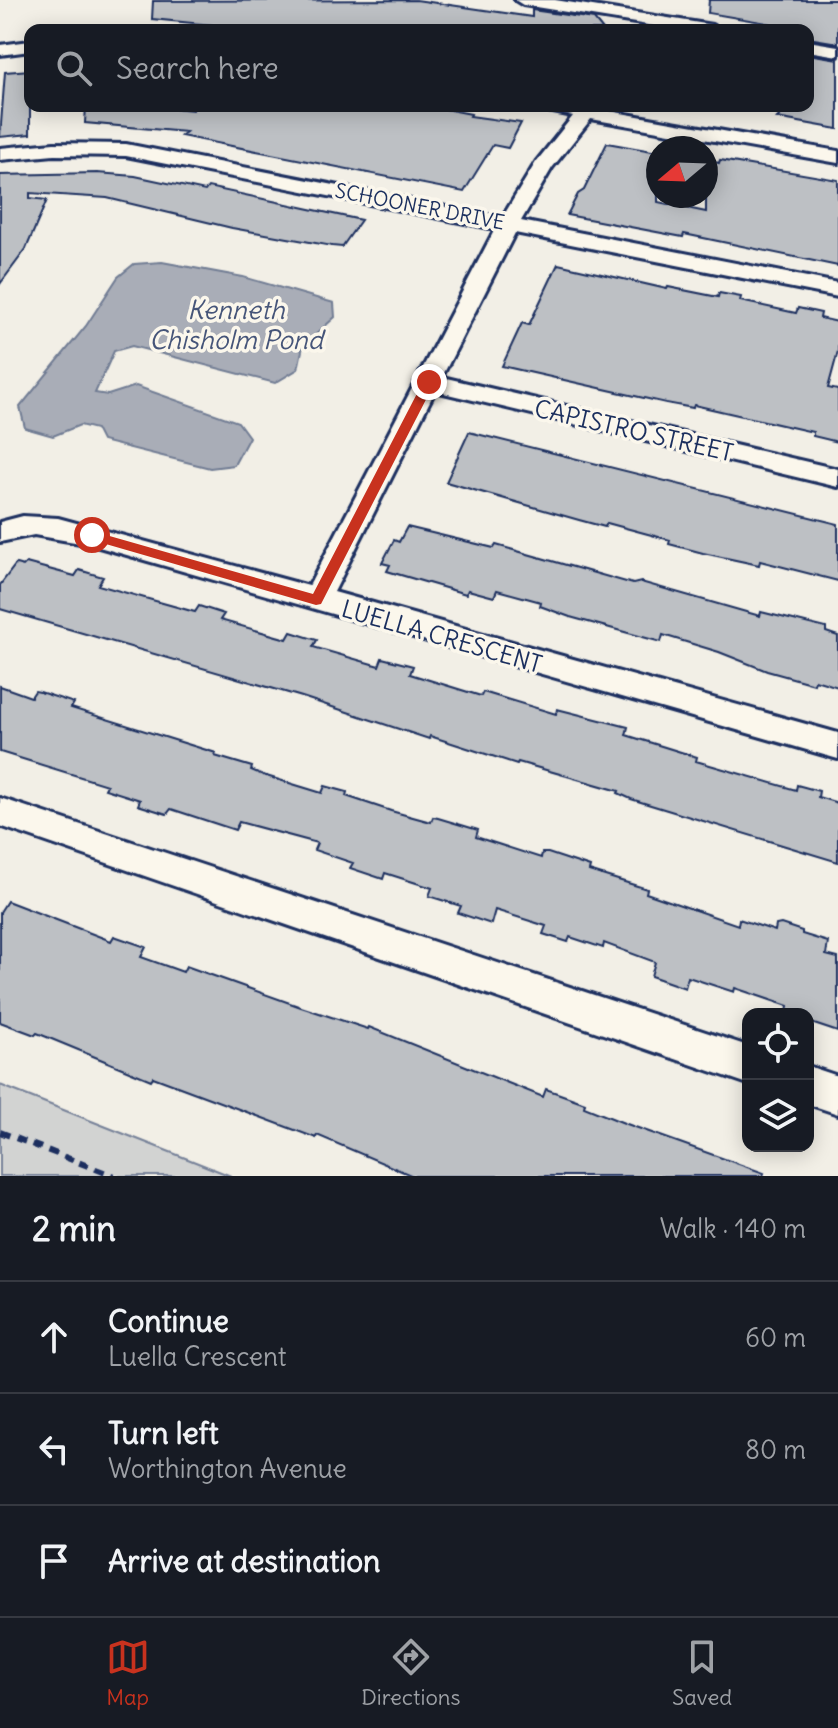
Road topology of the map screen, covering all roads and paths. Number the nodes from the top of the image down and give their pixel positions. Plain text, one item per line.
1 (523, 0) edge
2 (675, 0) edge
3 (645, 24) edge
4 (657, 24) edge
5 (24, 47) edge
6 (814, 47) edge
7 (0, 50) edge
8 (838, 51) edge
9 (586, 112) edge
10 (604, 112) edge
11 (0, 154) edge
12 (838, 157) edge
13 (509, 223) junction
14 (838, 290) edge
15 (429, 382) junction
16 (838, 478) edge
17 (0, 532) edge
18 (316, 600) junction
19 (838, 746) edge
20 (0, 812) edge
21 (742, 1063) edge
22 (814, 1087) edge
23 (838, 1095) edge
24 (0, 1132) edge
25 (114, 1176) edge

1 - 3 street
2 - 4 street
5 - 7 street
6 - 8 street
9 - 13 street
10 - 12 street
11 - 13 street, SCHOONER DRIVE
13 - 14 street, SCHOONER DRIVE
13 - 15 street
15 - 16 street, CAPISTRO STREET
15 - 18 street
17 - 18 street, LUELLA CRESCENT
18 - 19 street, LUELLA CRESCENT
20 - 21 street
22 - 23 street
24 - 25 path

